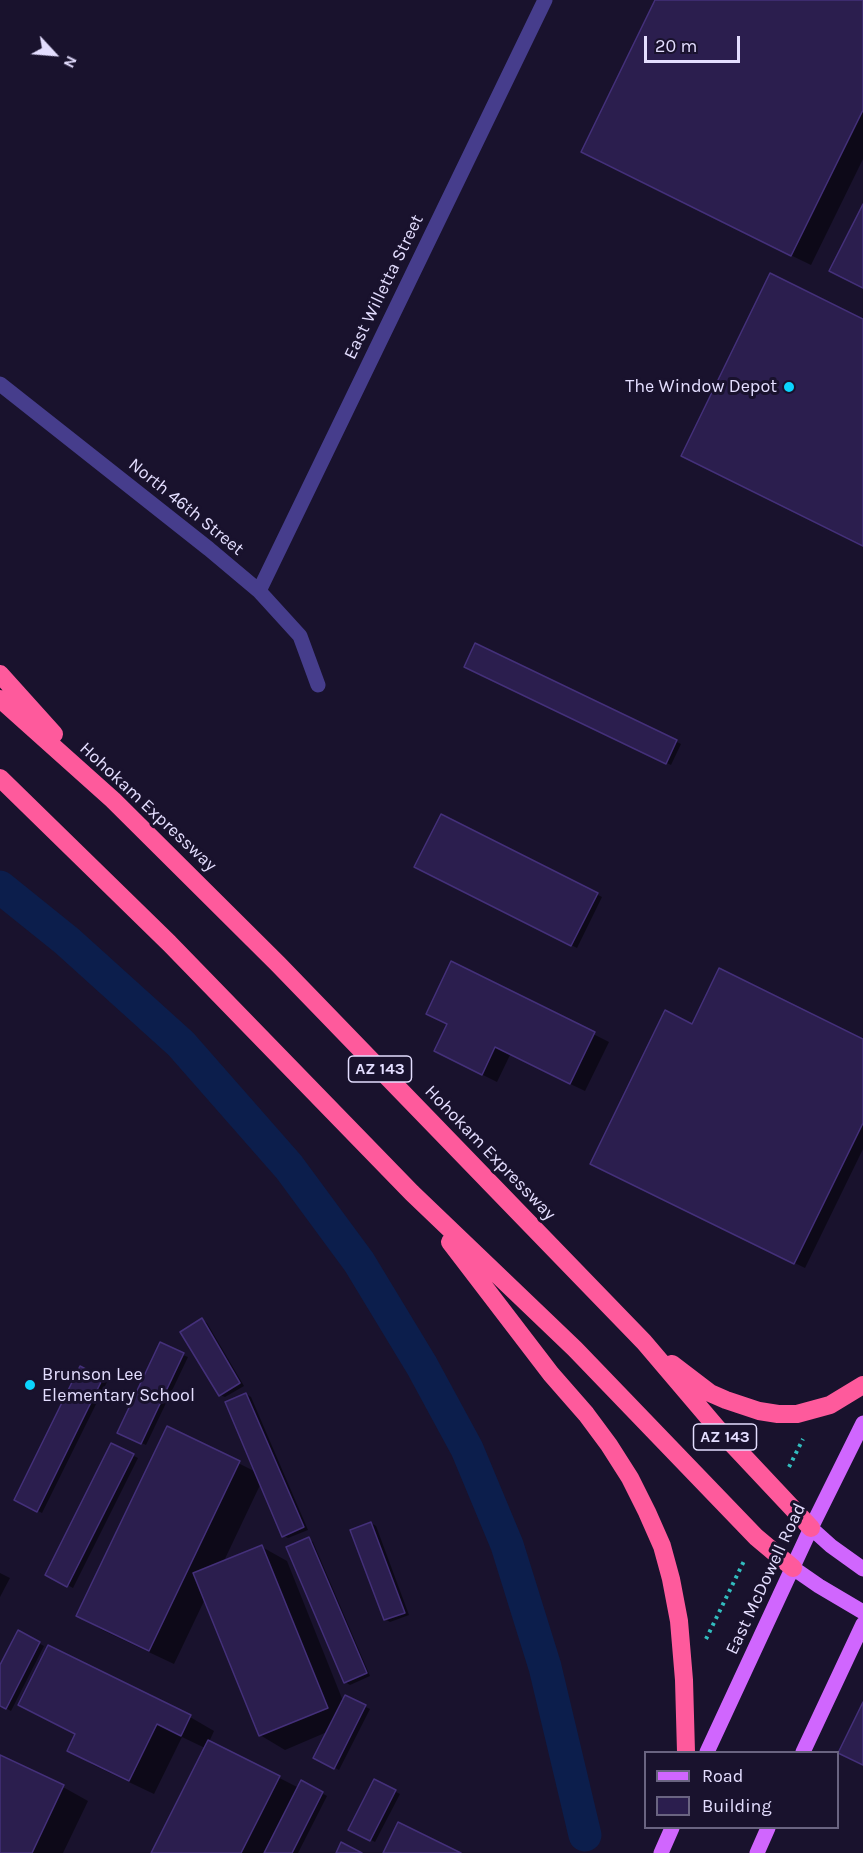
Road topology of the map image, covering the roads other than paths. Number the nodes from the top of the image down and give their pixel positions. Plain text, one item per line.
1 (545, 0) edge
2 (0, 384) edge
3 (259, 591) junction
4 (0, 674) edge
5 (318, 685) dead end
6 (0, 699) edge
7 (0, 778) edge
8 (113, 800) junction
9 (412, 1192) junction
10 (644, 1342) junction
11 (863, 1385) edge
12 (863, 1423) edge
13 (811, 1528) junction
14 (793, 1568) junction
15 (863, 1569) edge
16 (863, 1612) edge
17 (863, 1624) edge
18 (686, 1751) edge
19 (707, 1751) edge
20 (803, 1751) edge
21 (671, 1829) edge
22 (767, 1829) edge
23 (661, 1853) edge
24 (757, 1853) edge

1 - 3 street, East Willetta Street
2 - 3 street, North 46th Street
3 - 5 street, North 46th Street
4 - 8 highway
6 - 8 highway, Hohokam Expressway / AZ 143
7 - 9 highway, AZ 143
8 - 10 highway, Hohokam Expressway / AZ 143
9 - 14 highway, AZ 143
9 - 18 highway
10 - 11 highway
10 - 13 highway, Hohokam Expressway / AZ 143
12 - 13 main road, East McDowell Road
13 - 14 main road, East McDowell Road
13 - 15 main road, Hohokam Expressway / AZ 143
14 - 16 main road, AZ 143
14 - 19 main road, East McDowell Road
17 - 20 main road
21 - 23 main road
22 - 24 main road

